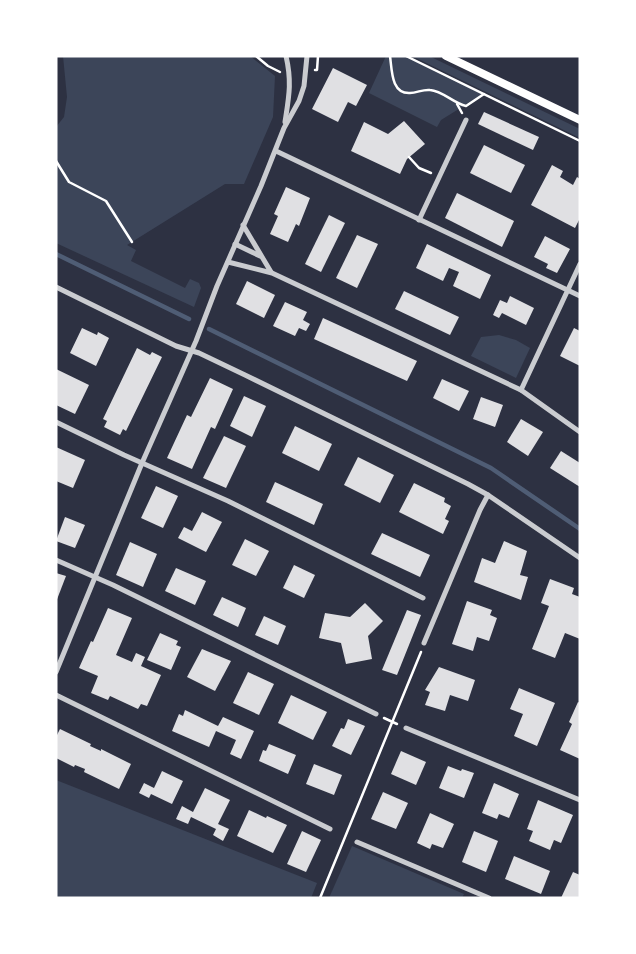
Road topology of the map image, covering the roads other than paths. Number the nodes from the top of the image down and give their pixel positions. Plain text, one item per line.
1 (286, 56) edge
2 (307, 56) edge
3 (446, 56) edge
4 (466, 120) dead end
5 (580, 120) edge
6 (284, 128) junction
7 (276, 151) junction
8 (419, 220) junction
9 (243, 225) junction
10 (235, 244) junction
11 (261, 256) junction
12 (228, 262) junction
13 (580, 264) edge
14 (272, 273) junction
15 (56, 287) edge
16 (568, 291) junction
17 (580, 296) edge
18 (191, 350) junction
19 (521, 390) junction
20 (56, 422) edge
21 (580, 432) edge
22 (142, 463) junction
23 (488, 495) junction
24 (580, 558) edge
25 (56, 560) edge
26 (95, 577) junction
27 (423, 598) dead end
28 (424, 643) road end
29 (56, 672) edge
30 (56, 695) edge
31 (376, 714) dead end
32 (406, 728) dead end
33 (580, 800) edge
34 (330, 829) dead end
35 (357, 842) dead end
36 (488, 898) edge

1 - 6 street
2 - 6 street
3 - 5 main road
4 - 8 street
6 - 7 street
7 - 8 street
7 - 9 street
8 - 16 street
9 - 10 street
9 - 11 street
10 - 11 street
10 - 12 street
11 - 14 street
12 - 14 street
12 - 18 street
13 - 16 street
14 - 19 street
15 - 18 street
16 - 17 street
16 - 19 street
18 - 22 street
18 - 23 street
19 - 21 street
20 - 22 street
22 - 26 street
22 - 27 street
23 - 24 street
23 - 28 street
25 - 26 street
26 - 29 street
26 - 31 street
30 - 34 street
32 - 33 street
35 - 36 street

